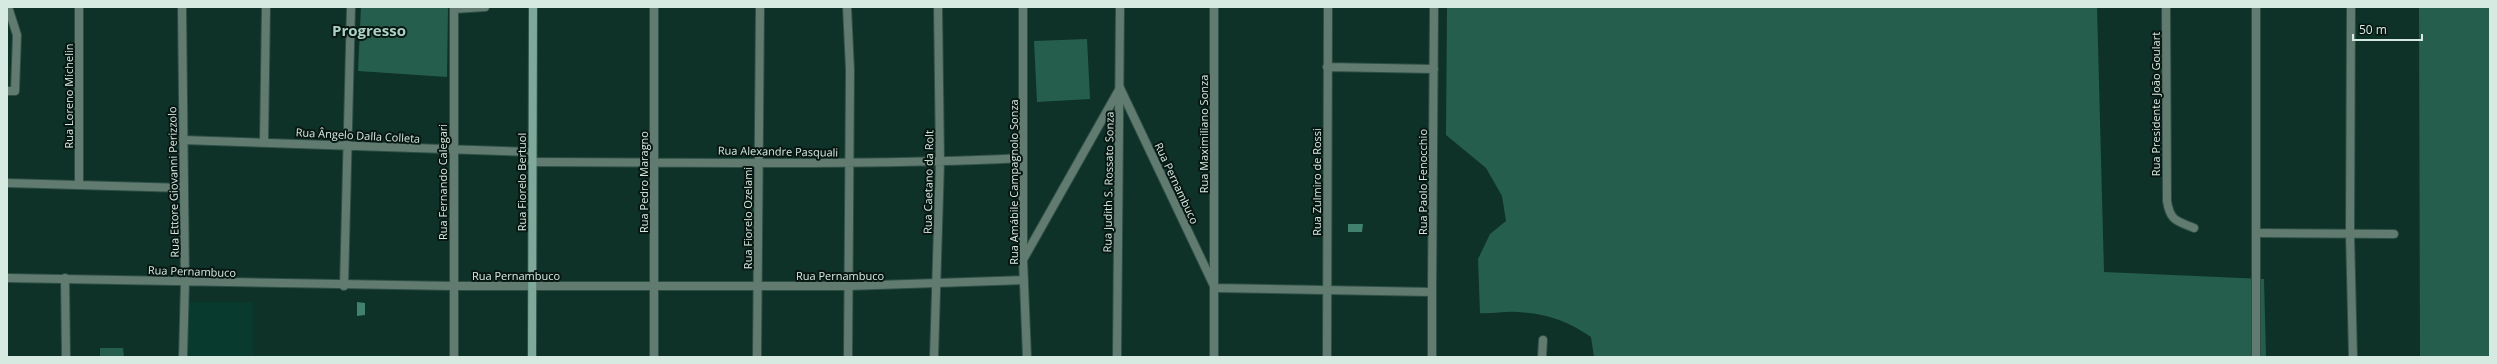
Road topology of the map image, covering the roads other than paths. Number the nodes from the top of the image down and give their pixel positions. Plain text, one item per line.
1 (8, 7) edge
2 (79, 7) edge
3 (182, 7) edge
4 (266, 7) edge
5 (351, 7) edge
6 (485, 7) edge
7 (533, 7) edge
8 (654, 7) edge
9 (760, 7) edge
10 (847, 7) edge
11 (938, 7) edge
12 (1023, 7) edge
13 (1120, 7) edge
14 (1214, 7) edge
15 (1328, 7) edge
16 (1434, 7) edge
17 (2166, 7) edge
18 (2256, 7) edge
19 (2351, 7) edge
20 (454, 8) edge
21 (1327, 67) junction
22 (1434, 69) junction
23 (1120, 88) junction
24 (11, 91) edge
25 (183, 140) junction
26 (264, 141) junction
27 (348, 144) junction
28 (453, 151) junction
29 (532, 152) junction
30 (1023, 158) junction
31 (758, 161) junction
32 (532, 162) junction
33 (654, 162) junction
34 (940, 162) junction
35 (848, 164) junction
36 (7, 183) edge
37 (79, 185) junction
38 (184, 188) junction
39 (2194, 228) dead end
40 (2256, 233) junction
41 (2350, 234) junction
42 (2394, 234) dead end
43 (1024, 259) junction
44 (7, 278) edge
45 (65, 278) junction
46 (1024, 280) junction
47 (185, 282) junction
48 (937, 284) junction
49 (532, 285) junction
50 (344, 286) junction
51 (453, 286) junction
52 (654, 286) junction
53 (758, 286) junction
54 (848, 286) junction
55 (1215, 288) junction
56 (1327, 291) junction
57 (1432, 292) junction
58 (1543, 340) dead end
59 (66, 357) edge
60 (183, 357) edge
61 (454, 357) edge
62 (532, 357) edge
63 (654, 357) edge
64 (756, 357) edge
65 (848, 357) edge
66 (934, 357) edge
67 (1027, 357) edge
68 (1117, 357) edge
69 (1214, 357) edge
70 (1327, 357) edge
71 (1432, 357) edge
72 (1542, 357) edge
73 (2256, 357) edge
74 (2353, 357) edge

1 - 24 street
2 - 37 street, Rua Loreno Michelin
3 - 25 street, Rua Ettore Giovanni Perizzolo
4 - 26 street
5 - 27 street
6 - 20 street
7 - 29 main road, Rua Fiorelo Bertuol
8 - 33 street, Rua Pedro Maragno
9 - 31 street, Rua Fiorelo Ozelami
10 - 35 street
11 - 34 street, Rua Caetano da Rolt
12 - 30 street, Rua Amábile Campagnolo Sonza
13 - 23 street, Rua Judith S. Rossato Sonza
14 - 55 street, Rua Maximiliano Sonza
15 - 21 street, Rua Zulmiro de Rossi
16 - 22 street, Rua Paolo Fenocchio
17 - 39 street, Rua Presidente João Goulart
18 - 40 street
19 - 41 street
20 - 28 street, Rua Fernando Calegari
21 - 22 street
21 - 56 street, Rua Zulmiro de Rossi
22 - 57 street, Rua Paolo Fenocchio
23 - 43 street
23 - 55 street, Rua Pernambuco
23 - 68 street, Rua Judith S. Rossato Sonza
25 - 26 street, Rua Ângelo Dalla Colleta
25 - 38 street, Rua Ettore Giovanni Perizzolo
26 - 27 street, Rua Ângelo Dalla Colleta
27 - 28 street, Rua Ângelo Dalla Colleta
27 - 50 street
28 - 29 street, Rua Ângelo Dalla Colleta
28 - 51 street, Rua Fernando Calegari
29 - 32 main road, Rua Fiorelo Bertuol
30 - 34 street, Rua Alexandre Pasquali
30 - 43 street, Rua Amábile Campagnolo Sonza
31 - 33 street, Rua Alexandre Pasquali
31 - 35 street, Rua Alexandre Pasquali
31 - 53 street, Rua Fiorelo Ozelami
32 - 33 street, Rua Alexandre Pasquali
32 - 49 main road, Rua Fiorelo Bertuol
33 - 52 street, Rua Pedro Maragno
34 - 35 street, Rua Alexandre Pasquali
34 - 48 street, Rua Caetano da Rolt
35 - 54 street
36 - 37 street
37 - 38 street
38 - 47 street, Rua Ettore Giovanni Perizzolo
40 - 41 street
40 - 73 street
41 - 42 street
41 - 74 street
43 - 46 street, Rua Amábile Campagnolo Sonza
44 - 45 street, Rua Pernambuco
45 - 47 street, Rua Pernambuco
45 - 59 street
46 - 48 street, Rua Pernambuco
46 - 67 street, Rua Amábile Campagnolo Sonza
47 - 50 street, Rua Pernambuco
47 - 60 street, Rua Ettore Giovanni Perizzolo
48 - 54 street, Rua Pernambuco
48 - 66 street, Rua Caetano da Rolt
49 - 51 street, Rua Pernambuco
49 - 52 street, Rua Pernambuco
49 - 62 main road, Rua Fiorelo Bertuol
50 - 51 street, Rua Pernambuco
51 - 61 street, Rua Fernando Calegari
52 - 53 street, Rua Pernambuco
52 - 63 street, Rua Pedro Maragno
53 - 54 street, Rua Pernambuco
53 - 64 street, Rua Fiorelo Ozelami
54 - 65 street
55 - 56 street
55 - 69 street, Rua Maximiliano Sonza
56 - 57 street
56 - 70 street, Rua Zulmiro de Rossi
57 - 71 street, Rua Paolo Fenocchio
58 - 72 street

